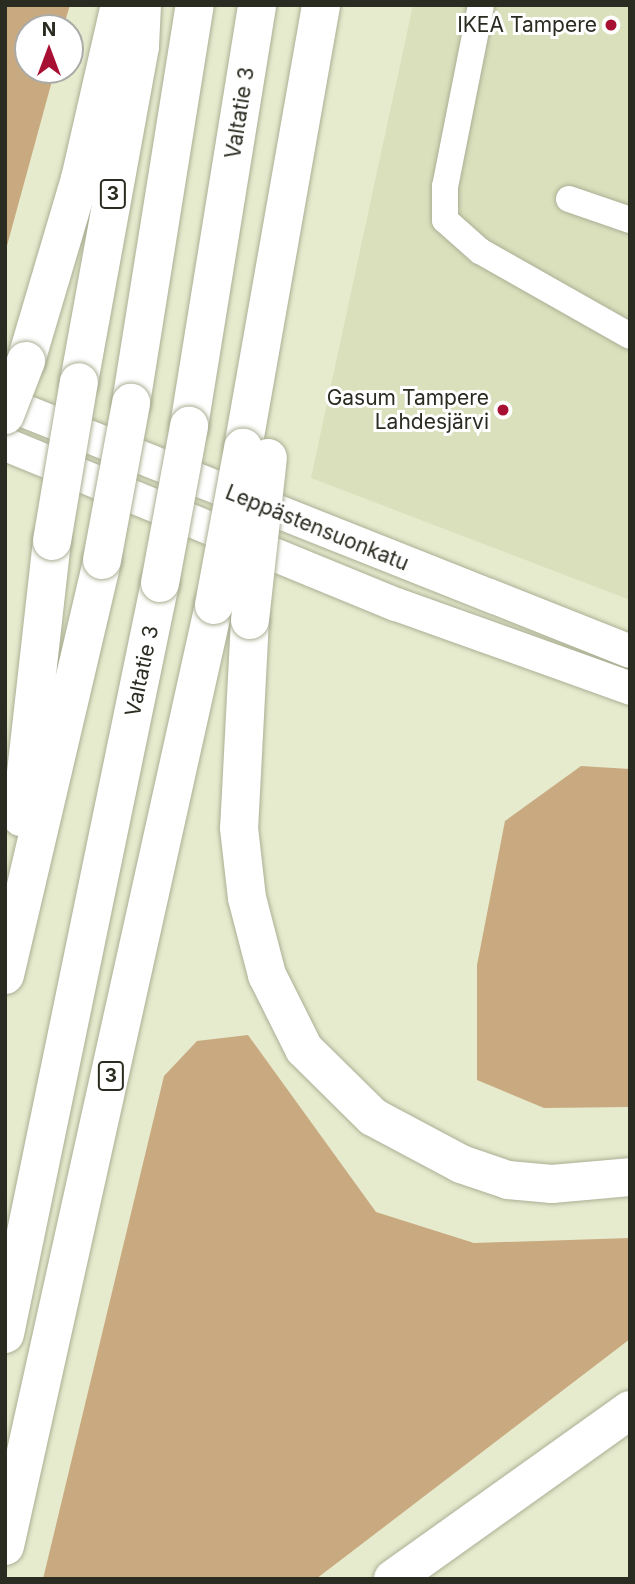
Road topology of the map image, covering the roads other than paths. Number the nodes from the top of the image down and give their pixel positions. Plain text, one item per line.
1 (120, 5) edge
2 (142, 5) edge
3 (195, 5) edge
4 (257, 5) edge
5 (321, 5) edge
6 (481, 5) edge
7 (569, 199) dead end
8 (630, 220) edge
9 (630, 336) edge
10 (5, 403) edge
11 (5, 415) edge
12 (5, 444) edge
13 (256, 453) junction
14 (630, 651) edge
15 (630, 688) edge
16 (5, 952) edge
17 (5, 975) edge
18 (630, 1177) edge
19 (5, 1334) edge
20 (630, 1410) edge
21 (5, 1546) edge
22 (393, 1579) edge

1 - 11 highway, bridge
2 - 16 highway, 3, bridge
3 - 17 highway, bridge
4 - 19 highway, Valtatie 3, bridge
5 - 13 highway, 3
6 - 9 lane
7 - 8 lane
10 - 14 main road, Leppästensuonkatu
12 - 15 main road, Leppästensuonkatu
13 - 18 highway, bridge
13 - 21 highway, 3, bridge
20 - 22 highway

